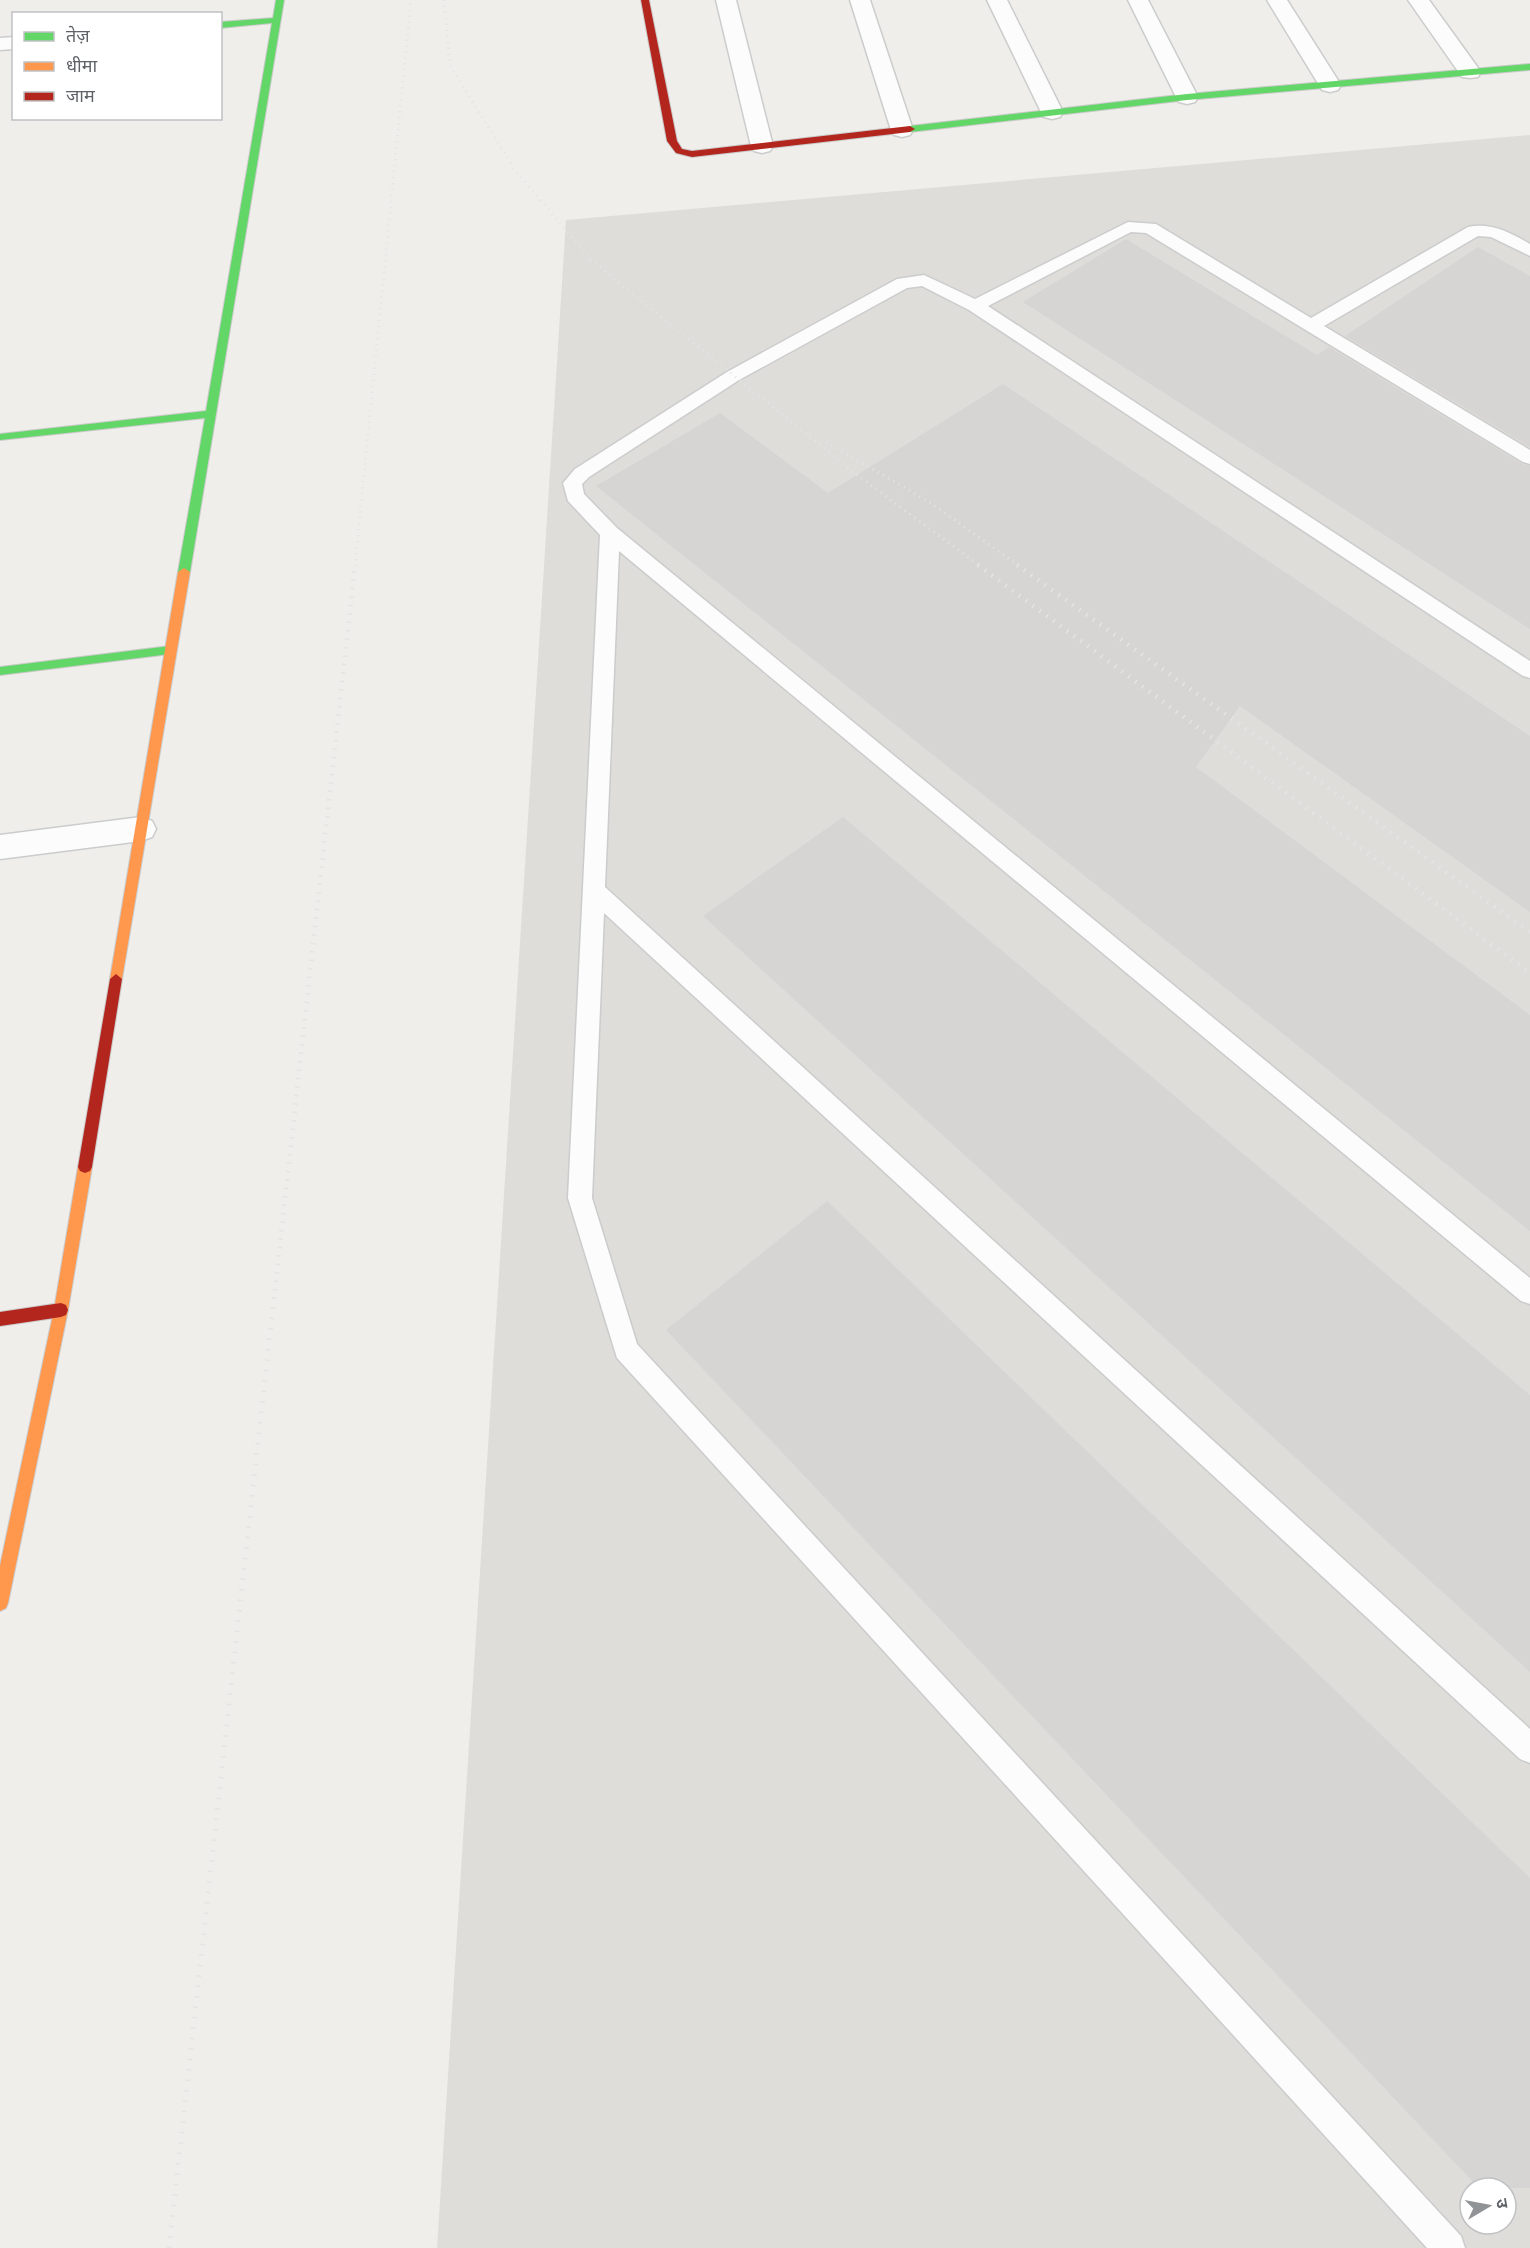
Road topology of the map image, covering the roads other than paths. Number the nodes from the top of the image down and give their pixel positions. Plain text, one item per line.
1 (280, 0) edge
2 (645, 0) edge
3 (726, 0) edge
4 (860, 0) edge
5 (997, 0) edge
6 (1138, 0) edge
7 (1277, 0) edge
8 (1418, 0) edge
9 (276, 20) junction
10 (222, 25) edge
11 (1530, 67) edge
12 (1470, 72) junction
13 (1330, 85) junction
14 (1187, 97) junction
15 (1052, 111) junction
16 (902, 130) junction
17 (762, 146) junction
18 (1530, 251) edge
19 (975, 306) junction
20 (1312, 325) junction
21 (210, 414) junction
22 (0, 437) edge
23 (1530, 458) edge
24 (610, 533) junction
25 (170, 650) junction
26 (1530, 670) edge
27 (0, 671) edge
28 (141, 829) junction
29 (0, 847) edge
30 (593, 889) junction
31 (1530, 1293) edge
32 (61, 1310) junction
33 (0, 1320) edge
34 (0, 1603) edge
35 (1530, 1749) edge
36 (1449, 2248) edge

1 - 9 street
2 - 17 street
3 - 17 street
4 - 16 street
5 - 15 street
6 - 14 street
7 - 13 street
8 - 12 street
9 - 10 street
9 - 21 street
11 - 12 street
12 - 13 street
13 - 14 street
14 - 15 street
15 - 16 street
16 - 17 street
18 - 20 lane
19 - 20 lane
19 - 24 lane
19 - 26 lane
20 - 23 lane
21 - 22 street
21 - 25 street
24 - 30 lane
24 - 31 lane
25 - 27 street
25 - 28 street
28 - 29 street
28 - 32 street
30 - 35 lane
30 - 36 lane
32 - 33 street
32 - 34 street

